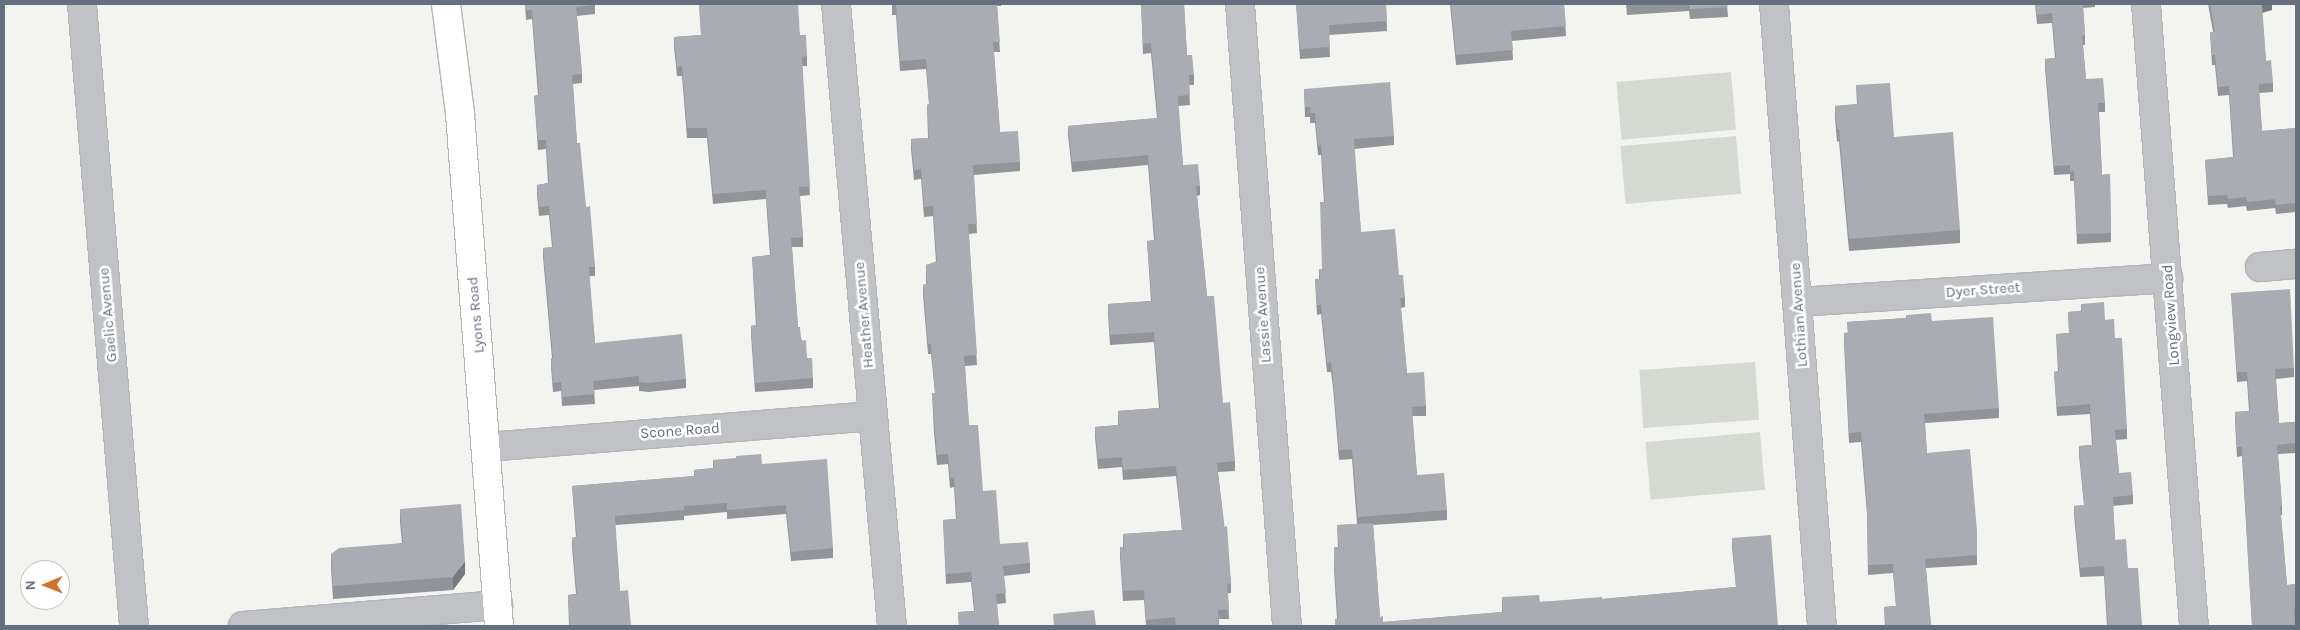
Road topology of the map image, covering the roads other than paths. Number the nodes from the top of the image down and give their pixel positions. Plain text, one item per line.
1 (82, 4) edge
2 (446, 4) edge
3 (836, 4) edge
4 (1240, 4) edge
5 (1774, 4) edge
6 (2146, 4) edge
7 (2296, 264) edge
8 (2260, 267) dead end
9 (2168, 278) junction
10 (1798, 302) junction
11 (872, 416) junction
12 (487, 446) junction
13 (498, 616) edge
14 (134, 626) edge
15 (243, 626) edge
16 (892, 626) edge
17 (1287, 626) edge
18 (1822, 626) edge
19 (2194, 626) edge

1 - 14 street, Gaelic Avenue
2 - 12 street, Lyons Road
3 - 11 street, Heather Avenue
4 - 17 street, Lassie Avenue
5 - 10 street, Lothian Avenue
6 - 9 street, Longview Road
7 - 8 street
9 - 10 street, Dyer Street
9 - 19 street, Longview Road
10 - 18 street, Lothian Avenue
11 - 12 street, Scone Road
11 - 16 street, Heather Avenue
12 - 13 street, Lyons Road
13 - 15 street

